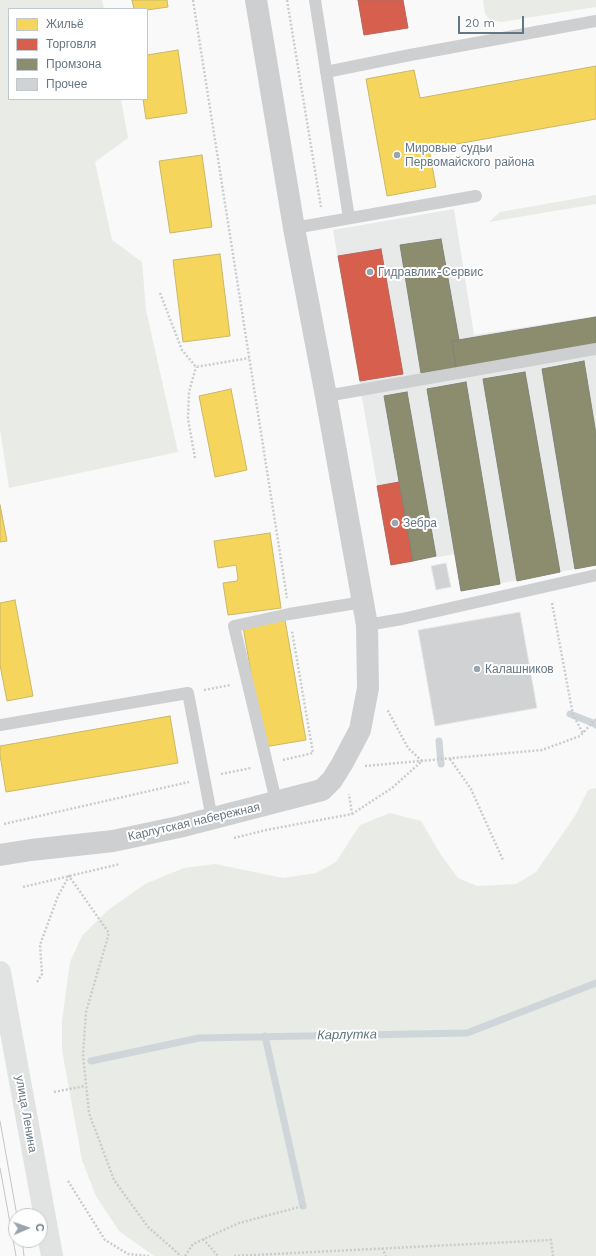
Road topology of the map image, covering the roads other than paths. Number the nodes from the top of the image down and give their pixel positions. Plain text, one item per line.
1 (256, 0) edge
2 (315, 0) edge
3 (596, 22) edge
4 (326, 72) junction
5 (476, 196) dead end
6 (349, 218) junction
7 (294, 228) junction
8 (596, 349) edge
9 (326, 396) junction
10 (596, 575) edge
11 (363, 602) junction
12 (367, 626) junction
13 (0, 725) edge
14 (276, 802) junction
15 (212, 819) junction
16 (0, 855) edge
17 (0, 972) edge
18 (52, 1256) edge

1 - 7 street, Карлутская набережная
2 - 4 lane
3 - 4 lane
4 - 6 lane
5 - 6 lane
6 - 7 lane
7 - 9 street, Карлутская набережная
8 - 9 lane
9 - 11 street, Карлутская набережная
10 - 12 lane
11 - 12 street, Карлутская набережная
11 - 14 lane
12 - 14 street, Карлутская набережная
13 - 15 lane
14 - 15 street, Карлутская набережная
15 - 16 street, Карлутская набережная
17 - 18 main road, улица Ленина

